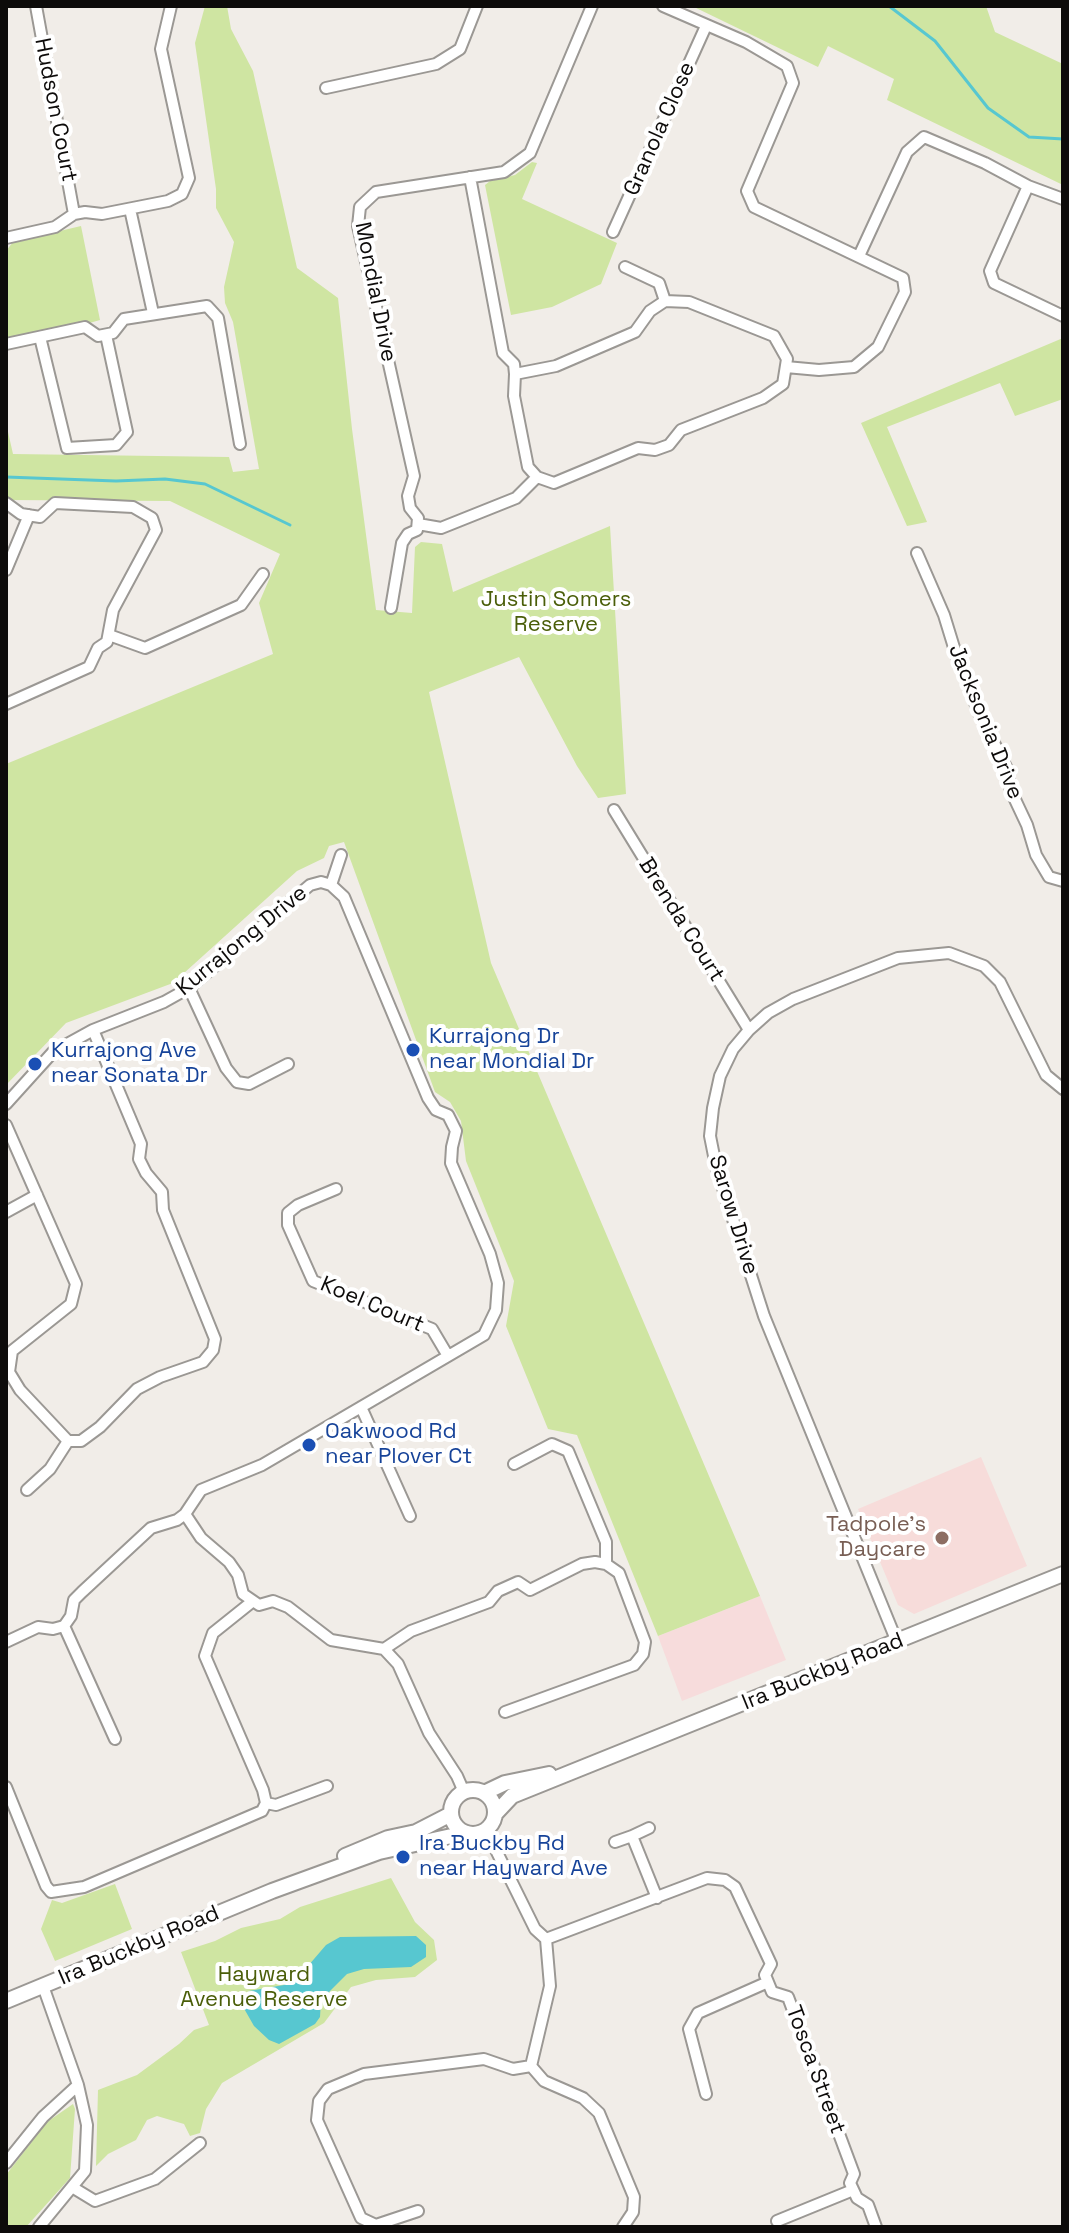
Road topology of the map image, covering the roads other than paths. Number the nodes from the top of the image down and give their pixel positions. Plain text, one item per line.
1 (36, 6) edge
2 (171, 6) edge
3 (477, 6) edge
4 (592, 6) edge
5 (663, 6) edge
6 (706, 26) junction
7 (326, 88) dead end
8 (470, 177) junction
9 (1028, 186) junction
10 (1063, 199) edge
11 (130, 209) junction
12 (74, 214) junction
13 (613, 232) dead end
14 (6, 238) edge
15 (859, 256) junction
16 (625, 267) dead end
17 (665, 301) junction
18 (153, 313) junction
19 (1063, 316) edge
20 (106, 335) junction
21 (40, 337) junction
22 (6, 344) edge
23 (786, 367) junction
24 (515, 374) junction
25 (240, 444) dead end
26 (537, 477) junction
27 (6, 503) edge
28 (29, 515) junction
29 (418, 524) junction
30 (917, 553) dead end
31 (6, 570) edge
32 (263, 574) dead end
33 (391, 608) dead end
34 (109, 635) junction
35 (6, 704) edge
36 (614, 810) dead end
37 (341, 855) dead end
38 (1063, 881) edge
39 (331, 885) junction
40 (189, 988) junction
41 (93, 1030) junction
42 (749, 1030) junction
43 (288, 1064) dead end
44 (1063, 1089) edge
45 (6, 1104) edge
46 (6, 1125) edge
47 (336, 1189) dead end
48 (37, 1195) junction
49 (6, 1212) edge
50 (448, 1356) junction
51 (7, 1373) edge
52 (361, 1407) junction
53 (68, 1441) junction
54 (514, 1464) dead end
55 (27, 1490) dead end
56 (185, 1514) junction
57 (410, 1516) dead end
58 (606, 1564) junction
59 (1063, 1574) edge
60 (253, 1601) junction
61 (64, 1626) junction
62 (6, 1642) edge
63 (897, 1642) junction
64 (384, 1649) junction
65 (505, 1712) dead end
66 (115, 1739) dead end
67 (581, 1767) junction
68 (327, 1786) dead end
69 (6, 1787) edge
70 (464, 1792) junction
71 (484, 1793) junction
72 (266, 1803) junction
73 (496, 1813) junction
74 (451, 1814) junction
75 (649, 1828) dead end
76 (486, 1830) junction
77 (465, 1833) junction
78 (632, 1836) junction
79 (615, 1842) dead end
80 (272, 1891) junction
81 (657, 1898) junction
82 (546, 1939) junction
83 (768, 1982) junction
84 (43, 1986) junction
85 (6, 2001) edge
86 (531, 2066) junction
87 (78, 2085) junction
88 (706, 2094) dead end
89 (200, 2143) dead end
90 (6, 2163) edge
91 (72, 2187) junction
92 (853, 2190) junction
93 (418, 2211) dead end
94 (777, 2221) dead end
95 (39, 2227) edge
96 (623, 2227) edge
97 (876, 2227) edge

1 - 12 street, Hudson Court
2 - 11 street
3 - 7 street
4 - 8 street, Mondial Drive
5 - 6 street
6 - 13 street, Granola Close
6 - 15 street
8 - 24 street
8 - 29 street, Mondial Drive
9 - 10 street
9 - 15 street
9 - 19 street
11 - 12 street
11 - 18 street
12 - 14 street
15 - 23 street
16 - 17 street
17 - 23 street
17 - 24 street
18 - 20 street
18 - 25 street
20 - 21 street
20 - 21 street
21 - 22 street
23 - 26 street
24 - 26 street
26 - 29 street
27 - 28 street
28 - 31 street
28 - 34 street
29 - 33 street
30 - 38 street, Jacksonia Drive
32 - 34 street
34 - 35 street
36 - 42 street, Brenda Court
37 - 39 street
39 - 40 street, Kurrajong Drive
39 - 50 street, Kurrajong Drive
40 - 41 street, Kurrajong Drive
40 - 43 street
41 - 45 street, Kurrajong Drive
41 - 53 street
42 - 44 street, Sarow Drive
42 - 63 street, Sarow Drive
46 - 48 street
47 - 50 street, Koel Court
48 - 49 street
48 - 51 street
50 - 52 street
51 - 53 street
52 - 56 street
52 - 57 street
53 - 55 street
54 - 58 street
56 - 60 street
56 - 61 street
58 - 64 street
58 - 65 street
59 - 63 street, Ira Buckby Road
60 - 64 street
60 - 72 street
61 - 62 street
61 - 66 street
63 - 67 street, Ira Buckby Road
64 - 70 street
67 - 71 street, Ira Buckby Road
67 - 73 street, Ira Buckby Road
68 - 72 street
69 - 72 street
70 - 71 street
70 - 74 street
71 - 73 street
73 - 76 street
74 - 77 street
74 - 80 street, Ira Buckby Road
75 - 78 street
76 - 77 street
76 - 82 street
77 - 80 street, Ira Buckby Road
78 - 79 street
78 - 81 street
80 - 84 street, Ira Buckby Road
81 - 82 street, Tosca Street
81 - 83 street, Tosca Street
82 - 86 street
83 - 88 street
83 - 92 street, Tosca Street
84 - 85 street, Ira Buckby Road
84 - 87 street
86 - 93 street
86 - 96 street
87 - 90 street
87 - 91 street
89 - 91 street
91 - 95 street
92 - 94 street
92 - 97 street, Tosca Street

